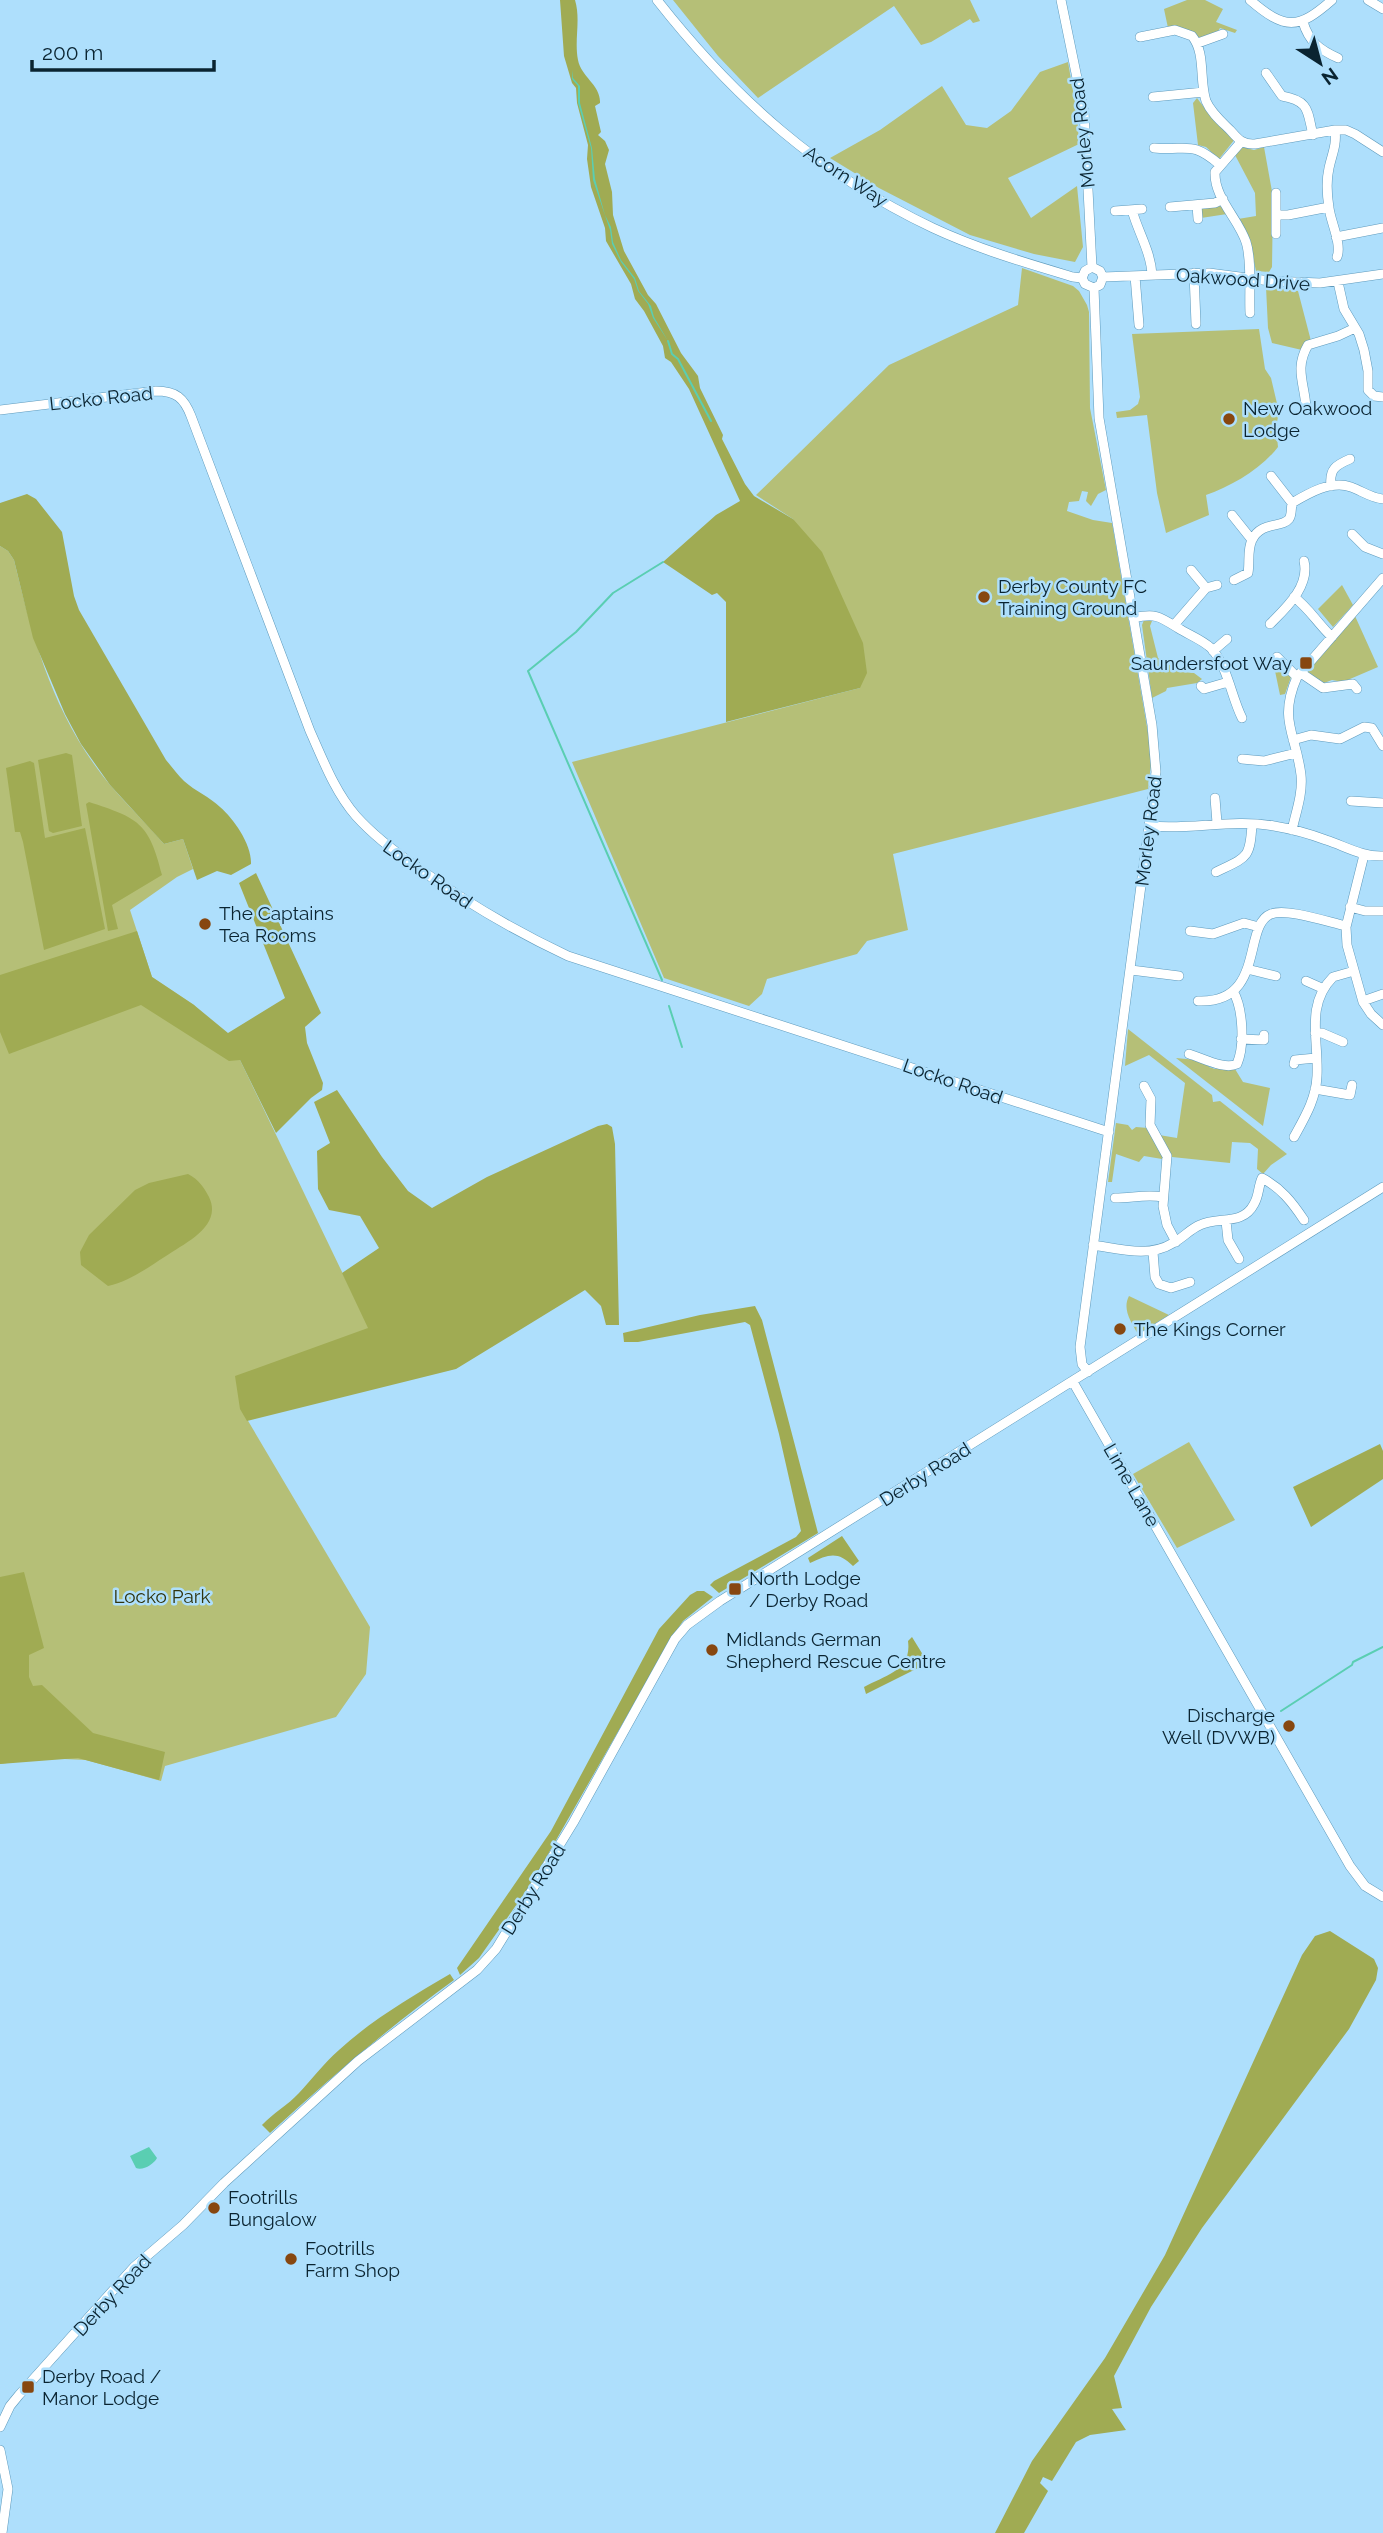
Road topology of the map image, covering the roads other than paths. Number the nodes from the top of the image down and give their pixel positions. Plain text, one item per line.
1 (657, 0) edge
2 (1061, 0) edge
3 (1251, 0) edge
4 (1332, 0) edge
5 (1368, 0) edge
6 (1383, 9) edge
7 (1303, 22) junction
8 (1223, 34) dead end
9 (1140, 37) dead end
10 (1198, 43) junction
11 (1338, 58) dead end
12 (1266, 73) dead end
13 (1204, 92) junction
14 (1153, 97) dead end
15 (1335, 130) junction
16 (1313, 135) junction
17 (1241, 142) junction
18 (1154, 148) dead end
19 (1383, 152) edge
20 (1220, 165) junction
21 (1276, 193) dead end
22 (1223, 199) junction
23 (1197, 205) junction
24 (1170, 207) dead end
25 (1329, 207) junction
26 (1115, 211) dead end
27 (1276, 215) junction
28 (1198, 219) dead end
29 (1383, 228) edge
30 (1276, 233) dead end
31 (1336, 237) junction
32 (1337, 257) dead end
33 (1092, 267) junction
34 (1194, 273) junction
35 (1383, 274) edge
36 (1152, 275) junction
37 (1135, 276) junction
38 (1103, 277) junction
39 (1248, 277) junction
40 (1082, 278) junction
41 (1338, 282) junction
42 (1094, 288) junction
43 (1250, 313) dead end
44 (1196, 324) dead end
45 (1139, 325) dead end
46 (1355, 328) junction
47 (1383, 397) edge
48 (1306, 408) dead end
49 (0, 410) edge
50 (1350, 459) dead end
51 (1271, 475) dead end
52 (1331, 486) junction
53 (1383, 499) edge
54 (1292, 503) junction
55 (1232, 515) dead end
56 (1352, 534) dead end
57 (1252, 540) junction
58 (1383, 554) edge
59 (1304, 561) dead end
60 (1192, 570) dead end
61 (1383, 578) edge
62 (1234, 580) dead end
63 (1217, 585) dead end
64 (1206, 588) junction
65 (1379, 589) edge
66 (1294, 597) junction
67 (1133, 618) junction
68 (1270, 624) dead end
69 (1174, 625) junction
70 (1332, 637) junction
71 (1227, 639) dead end
72 (1213, 651) junction
73 (1277, 657) dead end
74 (1299, 675) junction
75 (1228, 682) junction
76 (1201, 686) dead end
77 (1330, 688) junction
78 (1357, 689) dead end
79 (1334, 700) dead end
80 (1242, 718) dead end
81 (1293, 740) junction
82 (1383, 746) edge
83 (1296, 754) junction
84 (1241, 760) dead end
85 (1215, 798) dead end
86 (1352, 801) dead end
87 (1383, 803) edge
88 (1217, 823) junction
89 (1252, 824) junction
90 (1150, 826) junction
91 (1292, 830) junction
92 (1364, 855) junction
93 (1383, 856) edge
94 (1216, 872) dead end
95 (1350, 907) junction
96 (1383, 911) edge
97 (1346, 926) junction
98 (1259, 927) junction
99 (1190, 931) dead end
100 (1247, 969) junction
101 (1131, 970) junction
102 (1354, 971) junction
103 (1179, 975) dead end
104 (1276, 976) dead end
105 (1306, 981) dead end
106 (1324, 989) junction
107 (1233, 990) junction
108 (1383, 994) edge
109 (1198, 1001) dead end
110 (1363, 1001) junction
111 (1383, 1024) edge
112 (1315, 1033) junction
113 (1265, 1035) dead end
114 (1241, 1038) junction
115 (1343, 1042) dead end
116 (1189, 1054) dead end
117 (1316, 1058) junction
118 (1294, 1064) dead end
119 (1352, 1085) dead end
120 (1144, 1086) dead end
121 (1315, 1089) junction
122 (1109, 1132) junction
123 (1294, 1137) dead end
124 (1383, 1187) edge
125 (1163, 1197) junction
126 (1115, 1198) dead end
127 (1304, 1220) dead end
128 (1226, 1221) junction
129 (1176, 1242) junction
130 (1093, 1245) junction
131 (1153, 1252) junction
132 (1239, 1259) dead end
133 (1186, 1287) dead end
134 (1088, 1372) junction
135 (1073, 1382) junction
136 (1383, 1897) edge
137 (0, 2427) edge
138 (0, 2450) edge
139 (2, 2533) edge

1 - 40 street, Acorn Way
2 - 33 street, Morley Road
3 - 7 street
4 - 7 street
5 - 6 street
7 - 11 street
8 - 10 street
9 - 10 street
10 - 13 street
12 - 16 street
13 - 14 street
13 - 17 street
15 - 16 street
15 - 19 street
15 - 25 street
16 - 17 street
17 - 20 street
18 - 20 street
20 - 22 street
21 - 27 street
22 - 23 street
22 - 39 street
23 - 24 street
23 - 28 street
25 - 27 street
25 - 31 street
26 - 36 street
27 - 30 street
29 - 31 street
31 - 32 street
33 - 38 street
33 - 40 street
34 - 36 street, Oakwood Drive
34 - 39 street, Oakwood Drive
34 - 44 street
35 - 41 street, Oakwood Drive
36 - 37 street, Oakwood Drive
37 - 38 street, Oakwood Drive
37 - 45 street
38 - 42 street
39 - 41 street, Oakwood Drive
39 - 43 street
40 - 42 street
41 - 46 street
42 - 67 street, Morley Road
46 - 47 street
46 - 48 street
49 - 122 street, Locko Road
50 - 52 street
51 - 54 street
52 - 53 street
52 - 54 street
54 - 57 street
55 - 57 street
56 - 58 street
57 - 62 street
59 - 66 street
60 - 64 street
61 - 65 street
63 - 64 street
64 - 69 street
65 - 70 street
66 - 68 street
66 - 70 street
67 - 69 street
67 - 90 street, Morley Road
69 - 72 street
70 - 74 street
71 - 72 street
72 - 75 street
73 - 74 street
74 - 77 street
74 - 81 street
75 - 76 street
75 - 80 street
77 - 78 street
77 - 79 street
81 - 82 street
81 - 83 street
83 - 84 street
83 - 91 street
85 - 88 street
86 - 87 street
88 - 89 street
88 - 90 street
89 - 91 street
89 - 94 street
90 - 101 street, Morley Road
91 - 92 street
92 - 93 street
92 - 95 street
95 - 96 street
95 - 97 street
97 - 98 street
97 - 102 street
98 - 99 street
98 - 100 street
100 - 104 street
100 - 107 street
101 - 103 street
101 - 122 street, Morley Road
102 - 106 street
102 - 110 street
105 - 106 street
106 - 112 street
107 - 109 street
107 - 114 street
108 - 110 street
110 - 111 street
112 - 115 street
112 - 117 street
113 - 114 street
114 - 116 street
117 - 118 street
117 - 121 street
119 - 121 street
120 - 125 street
121 - 123 street
122 - 130 street, Morley Road
124 - 134 street
125 - 126 street
125 - 129 street
127 - 128 street
128 - 129 street
128 - 132 street
129 - 131 street
130 - 131 street
130 - 134 street, Morley Road
131 - 133 street
134 - 135 street
135 - 136 street, Lime Lane
135 - 137 street, Derby Road
138 - 139 street

